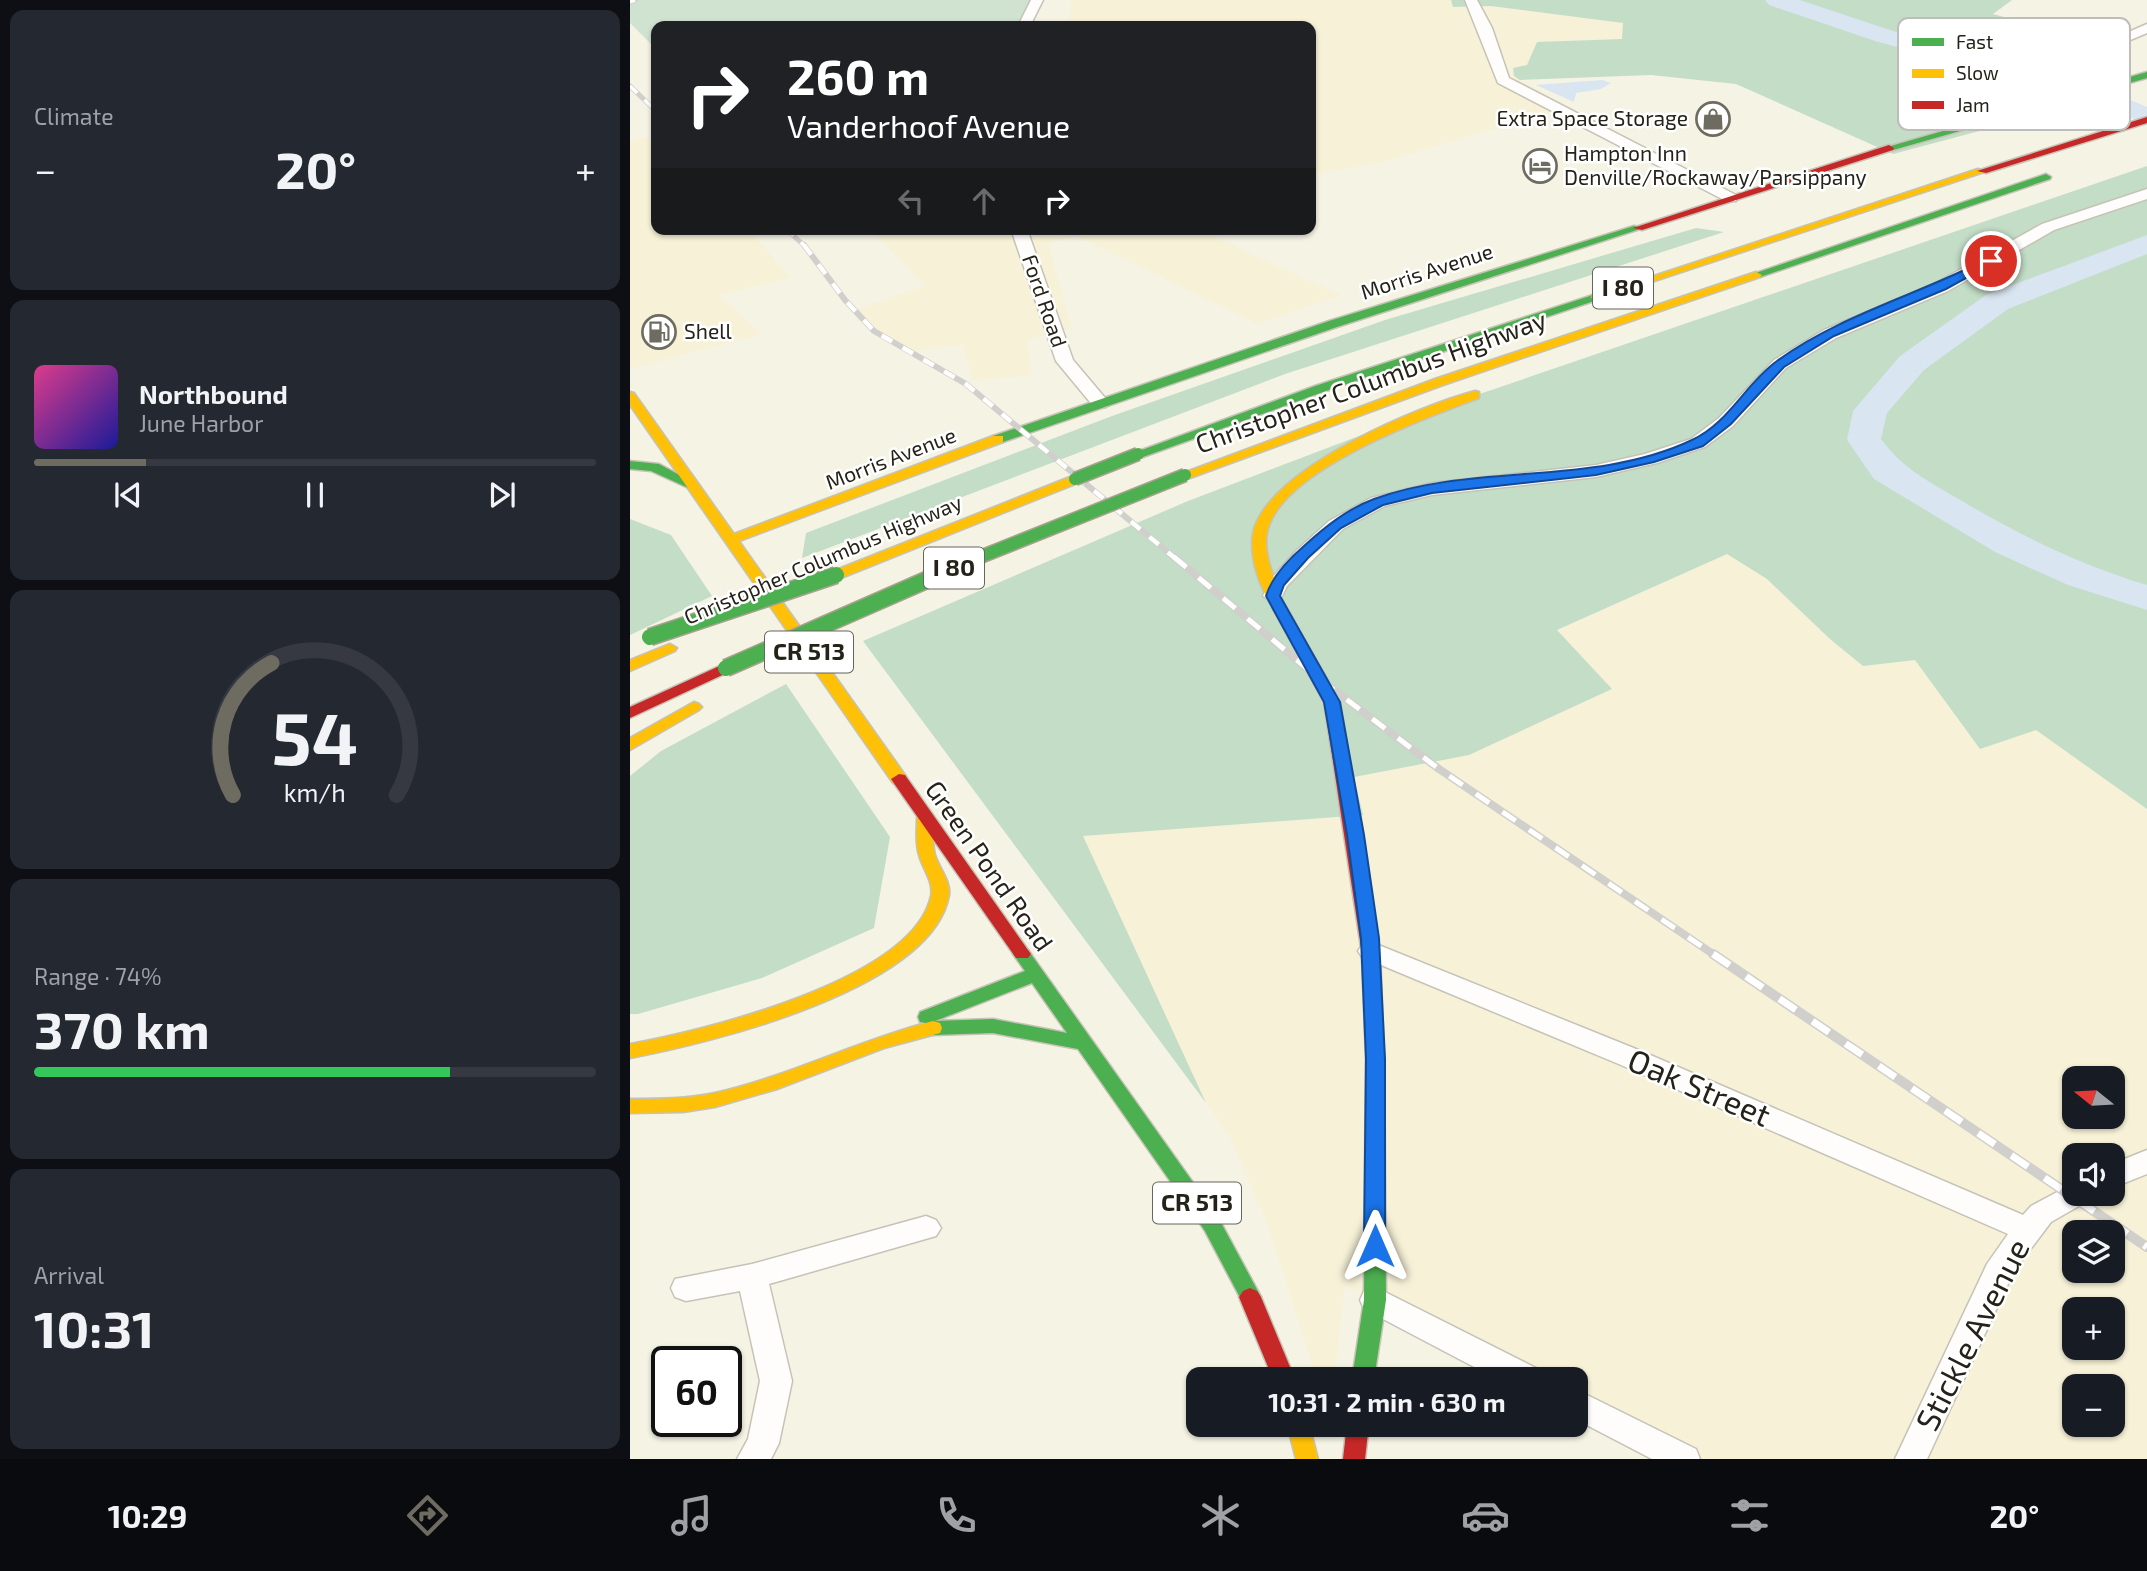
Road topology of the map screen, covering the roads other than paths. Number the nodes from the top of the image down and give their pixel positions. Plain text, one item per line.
1 (1037, 0) edge
2 (1471, 0) edge
3 (1026, 21) edge
4 (2147, 28) edge
5 (2130, 35) edge
6 (2147, 75) edge
7 (2130, 80) edge
8 (2147, 120) edge
9 (2130, 125) edge
10 (1958, 130) edge
11 (2111, 130) edge
12 (2058, 174) dead end
13 (2147, 194) edge
14 (1731, 198) junction
15 (1919, 219) junction
16 (1021, 235) edge
17 (1610, 342) dead end
18 (1484, 391) dead end
19 (630, 396) edge
20 (1100, 403) junction
21 (664, 443) junction
22 (630, 453) edge
23 (630, 465) edge
24 (693, 486) junction
25 (730, 540) junction
26 (836, 575) junction
27 (937, 575) junction
28 (1273, 596) junction
29 (630, 644) edge
30 (630, 666) edge
31 (744, 679) dead end
32 (708, 698) dead end
33 (630, 713) edge
34 (630, 745) edge
35 (925, 818) junction
36 (1371, 951) junction
37 (1035, 974) junction
38 (1084, 1043) junction
39 (873, 1045) junction
40 (630, 1051) edge
41 (630, 1106) edge
42 (2147, 1161) edge
43 (2125, 1171) edge
44 (2062, 1202) edge
45 (926, 1228) dead end
46 (2026, 1229) junction
47 (752, 1276) junction
48 (686, 1287) dead end
49 (1375, 1300) junction
50 (1279, 1367) edge
51 (1365, 1367) edge
52 (1504, 1367) edge
53 (1588, 1411) edge
54 (1301, 1437) edge
55 (1357, 1437) edge
56 (752, 1459) edge
57 (1307, 1459) edge
58 (1354, 1459) edge
59 (1684, 1459) edge
60 (1911, 1459) edge

1 - 3 street
2 - 14 street
4 - 5 street
6 - 7 main road, Morris Avenue
8 - 9 main road, Christopher Columbus Highway / I 80, bridge
10 - 14 main road, Morris Avenue
11 - 26 main road, Christopher Columbus Highway / I 80, bridge
12 - 15 main road, Christopher Columbus Highway / I 80
13 - 28 street
14 - 20 main road, Morris Avenue
15 - 17 main road
15 - 27 main road, Christopher Columbus Highway / I 80, bridge
16 - 20 street, Ford Road
18 - 28 main road
19 - 21 main road, Green Pond Road / CR 513
20 - 25 main road, Morris Avenue
21 - 22 main road
21 - 24 main road, Green Pond Road / CR 513
23 - 24 main road
24 - 25 main road, Green Pond Road / CR 513
25 - 35 main road, Green Pond Road / CR 513
26 - 29 main road, bridge
26 - 30 main road, Christopher Columbus Highway / I 80, bridge
27 - 31 main road, bridge
27 - 33 main road, Christopher Columbus Highway / I 80, bridge
28 - 36 main road
32 - 34 main road
35 - 37 main road, Green Pond Road / CR 513
35 - 40 main road
36 - 46 street, Oak Street
36 - 49 main road
37 - 38 main road, Green Pond Road / CR 513
37 - 39 main road
38 - 39 main road
38 - 50 main road, Green Pond Road / CR 513
39 - 41 main road
42 - 43 street
44 - 46 street, Stickle Avenue
45 - 47 street
46 - 60 street, Stickle Avenue
47 - 48 street
47 - 56 street
49 - 51 main road
49 - 52 street
53 - 59 street
54 - 57 main road
55 - 58 main road

